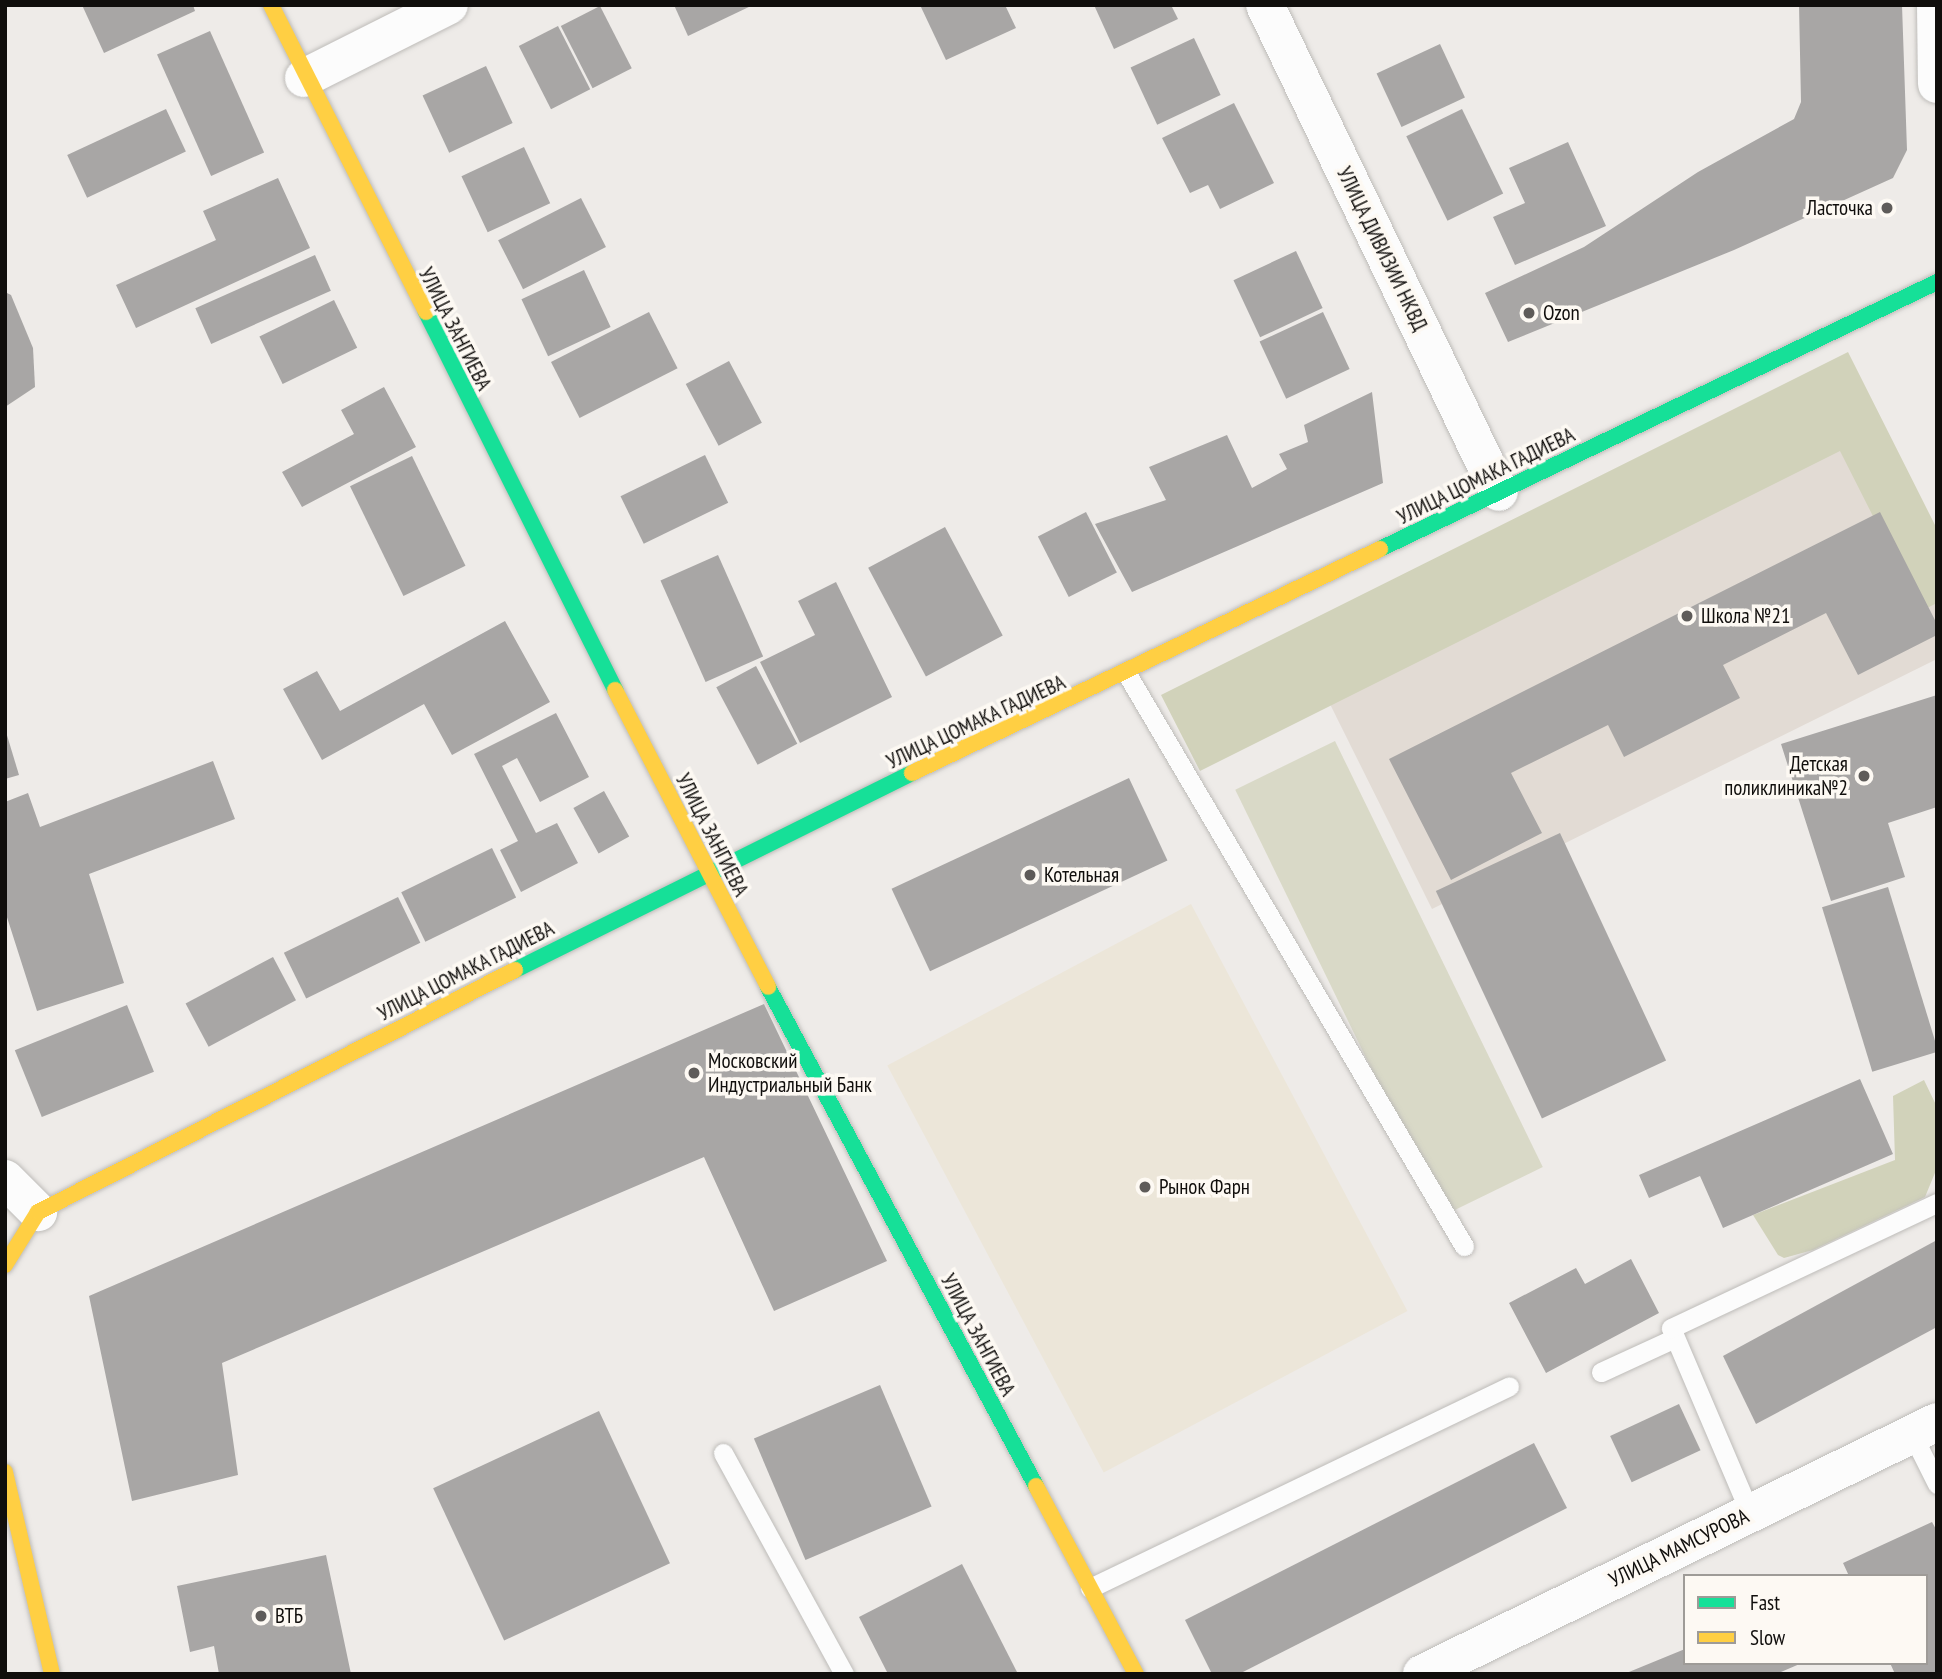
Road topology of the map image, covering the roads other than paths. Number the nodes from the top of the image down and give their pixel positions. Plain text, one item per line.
1 (271, 5) edge
2 (449, 5) edge
3 (1265, 5) edge
4 (1936, 5) edge
5 (304, 78) junction
6 (1937, 84) edge
7 (1937, 282) edge
8 (1499, 492) junction
9 (1127, 674) junction
10 (707, 872) junction
11 (5, 1178) edge
12 (1937, 1203) edge
13 (38, 1212) junction
14 (1464, 1246) dead end
15 (5, 1265) edge
16 (1675, 1338) junction
17 (1601, 1372) dead end
18 (1509, 1386) dead end
19 (1924, 1428) edge
20 (723, 1453) dead end
21 (5, 1472) edge
22 (1937, 1483) edge
23 (1751, 1513) junction
24 (1090, 1588) junction
25 (52, 1674) edge
26 (844, 1674) edge
27 (1136, 1674) edge
28 (1422, 1674) edge

1 - 5 main road, УЛИЦА ЗАНГИЕВА
2 - 5 street
3 - 8 street, УЛИЦА ДИВИЗИИ НКВД
4 - 6 street
5 - 10 main road, УЛИЦА ЗАНГИЕВА
7 - 8 main road, УЛИЦА ЦОМАКА ГАДИЕВА
8 - 9 main road, УЛИЦА ЦОМАКА ГАДИЕВА
9 - 10 main road, УЛИЦА ЦОМАКА ГАДИЕВА
9 - 14 lane
10 - 13 main road, УЛИЦА ЦОМАКА ГАДИЕВА
10 - 24 main road, УЛИЦА ЗАНГИЕВА
11 - 13 street
12 - 16 lane
13 - 15 main road
16 - 17 lane
16 - 23 lane
18 - 24 lane
19 - 22 lane
19 - 23 street, УЛИЦА МАМСУРОВА
20 - 26 lane
21 - 25 main road
23 - 28 street, УЛИЦА МАМСУРОВА
24 - 27 main road, УЛИЦА ЗАНГИЕВА

